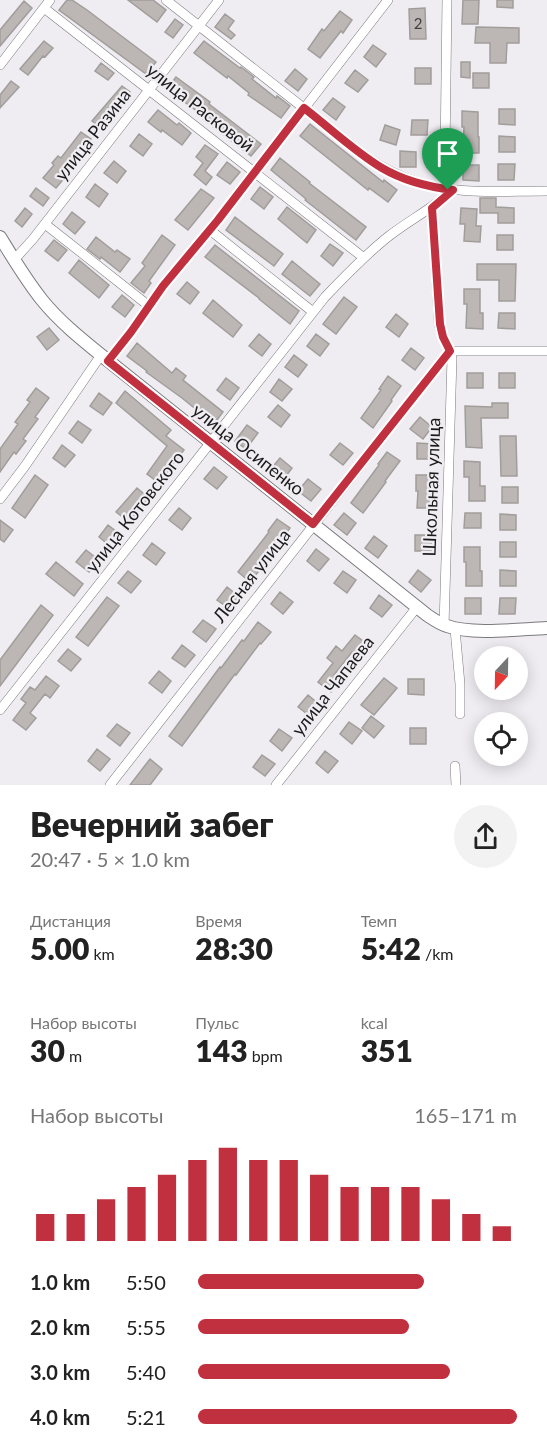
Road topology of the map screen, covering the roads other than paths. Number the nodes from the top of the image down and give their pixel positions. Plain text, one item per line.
1 (166, 0) edge
2 (219, 0) edge
3 (388, 0) edge
4 (447, 0) edge
5 (47, 4) edge
6 (198, 25) junction
7 (0, 65) edge
8 (149, 90) junction
9 (304, 108) junction
10 (255, 172) junction
11 (451, 190) junction
12 (547, 191) edge
13 (432, 208) junction
14 (45, 224) junction
15 (210, 230) junction
16 (0, 237) edge
17 (364, 258) junction
18 (14, 260) junction
19 (149, 306) junction
20 (313, 312) junction
21 (450, 351) junction
22 (547, 351) edge
23 (104, 358) junction
24 (211, 443) junction
25 (0, 499) edge
26 (313, 524) junction
27 (417, 607) junction
28 (450, 627) junction
29 (547, 628) edge
30 (0, 710) edge
31 (460, 714) dead end
32 (455, 766) dead end
33 (110, 785) edge
34 (276, 785) edge
35 (456, 785) edge

1 - 6 street
2 - 6 street, улица Разина
3 - 9 street
4 - 11 street
5 - 7 street
5 - 8 street, улица Расковой
6 - 8 street, улица Разина
6 - 9 street
8 - 10 street, улица Расковой
8 - 14 street, улица Разина
9 - 10 street
9 - 11 street
10 - 15 street
10 - 17 street, улица Расковой
11 - 12 street
11 - 13 street, улица Котовского
13 - 17 street, улица Котовского
13 - 21 street, Школьная улица
14 - 18 street, улица Разина
14 - 19 street
15 - 19 street
15 - 20 street
16 - 18 street, улица Осипенко
17 - 20 street, улица Котовского
18 - 23 street, улица Осипенко
19 - 23 street
20 - 24 street, улица Котовского
21 - 22 street
21 - 26 street, Лесная улица
21 - 28 street, Школьная улица
23 - 24 street, улица Осипенко
23 - 25 street
24 - 26 street, улица Осипенко
24 - 30 street, улица Котовского
26 - 27 street, улица Осипенко
26 - 33 street, Лесная улица
27 - 28 street, улица Осипенко
27 - 34 street, улица Чапаева
28 - 29 street
28 - 31 street, Школьная улица
32 - 35 street

